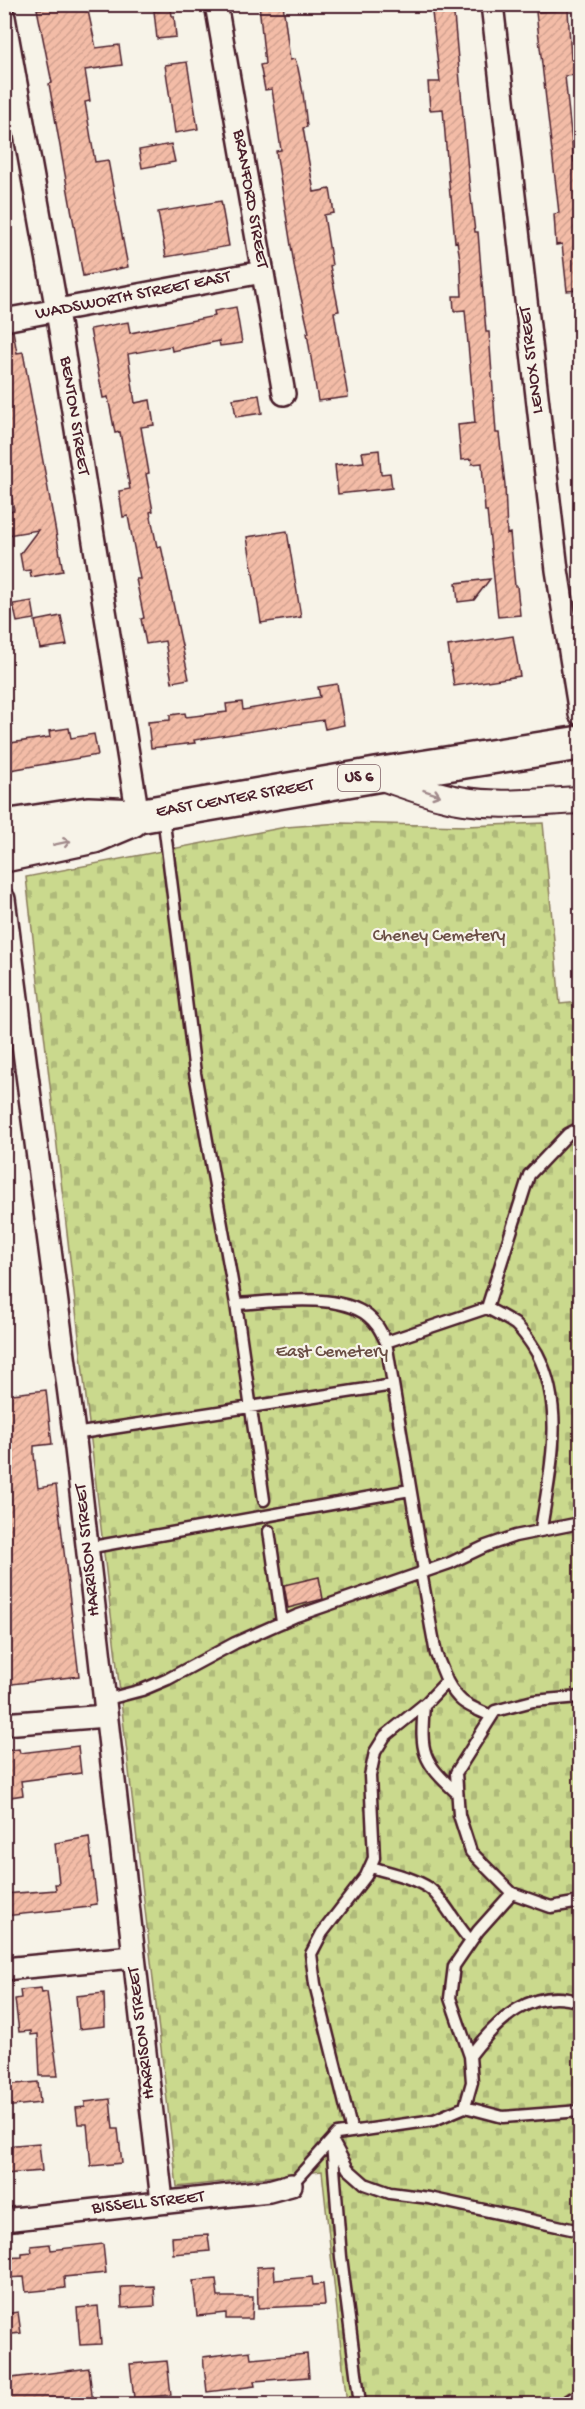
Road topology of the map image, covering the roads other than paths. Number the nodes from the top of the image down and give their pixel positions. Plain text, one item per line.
1 (216, 4) edge
2 (492, 4) edge
3 (4, 17) edge
4 (262, 272) junction
5 (57, 311) junction
6 (4, 320) edge
7 (284, 394) dead end
8 (580, 714) edge
9 (580, 743) edge
10 (376, 775) junction
11 (580, 800) edge
12 (151, 814) junction
13 (4, 827) edge
14 (4, 855) edge
15 (4, 900) edge
16 (580, 1128) edge
17 (236, 1305) junction
18 (487, 1308) junction
19 (386, 1342) junction
20 (393, 1385) junction
21 (250, 1407) junction
22 (74, 1434) junction
23 (410, 1490) junction
24 (264, 1500) dead end
25 (580, 1523) edge
26 (542, 1529) junction
27 (269, 1531) dead end
28 (87, 1548) junction
29 (422, 1572) junction
30 (282, 1622) junction
31 (447, 1681) junction
32 (580, 1697) edge
33 (424, 1705) junction
34 (105, 1708) junction
35 (491, 1716) junction
36 (4, 1724) edge
37 (457, 1793) junction
38 (370, 1867) junction
39 (512, 1893) junction
40 (580, 1902) edge
41 (471, 1941) junction
42 (133, 1957) junction
43 (4, 1969) edge
44 (580, 2002) edge
45 (470, 2056) junction
46 (465, 2107) junction
47 (580, 2111) edge
48 (352, 2132) junction
49 (332, 2140) junction
50 (291, 2185) joint
51 (162, 2201) junction
52 (4, 2220) edge
53 (580, 2231) edge
54 (580, 2394) edge
55 (360, 2404) edge
56 (563, 2404) edge

1 - 4 street, BRANFORD STREET
2 - 8 street, LENOX STREET
3 - 5 street, BENTON STREET
4 - 5 street, WADSWORTH STREET EAST
4 - 7 street, BRANFORD STREET
5 - 6 street, WADSWORTH STREET EAST
5 - 12 street, BENTON STREET
9 - 10 main road, EAST CENTER STREET / US 6
10 -> 11 street
10 - 12 main road, EAST CENTER STREET / US 6
12 - 13 main road, EAST CENTER STREET / US 6
14 -> 12 main road, EAST CENTER STREET / US 6
12 - 17 lane
15 - 22 street, HARRISON STREET
16 - 18 lane
17 - 19 lane
17 - 21 lane
18 - 19 lane
18 - 26 lane
19 - 20 lane
20 - 21 lane
20 - 23 lane
21 - 22 lane
21 - 24 lane
22 - 28 street, HARRISON STREET
23 - 28 lane
23 - 29 lane
25 - 26 lane
26 - 29 lane
27 - 30 lane
28 - 34 street, HARRISON STREET
29 - 30 lane
29 - 31 lane
30 - 34 lane
31 - 33 lane
31 - 35 lane
32 - 35 lane
33 - 37 lane
33 - 38 lane
34 - 36 street
34 - 42 street, HARRISON STREET
35 - 37 lane
37 - 39 lane
38 - 41 lane
38 - 48 lane
39 - 40 lane
39 - 41 lane
41 - 45 lane
42 - 43 street
42 - 51 street, HARRISON STREET
44 - 45 lane
45 - 46 lane
46 - 47 lane
46 - 48 lane
48 - 49 lane
49 - 50 lane
49 - 53 lane
49 - 55 lane
50 - 51 street, BISSELL STREET
51 - 52 street, BISSELL STREET
54 - 56 lane

